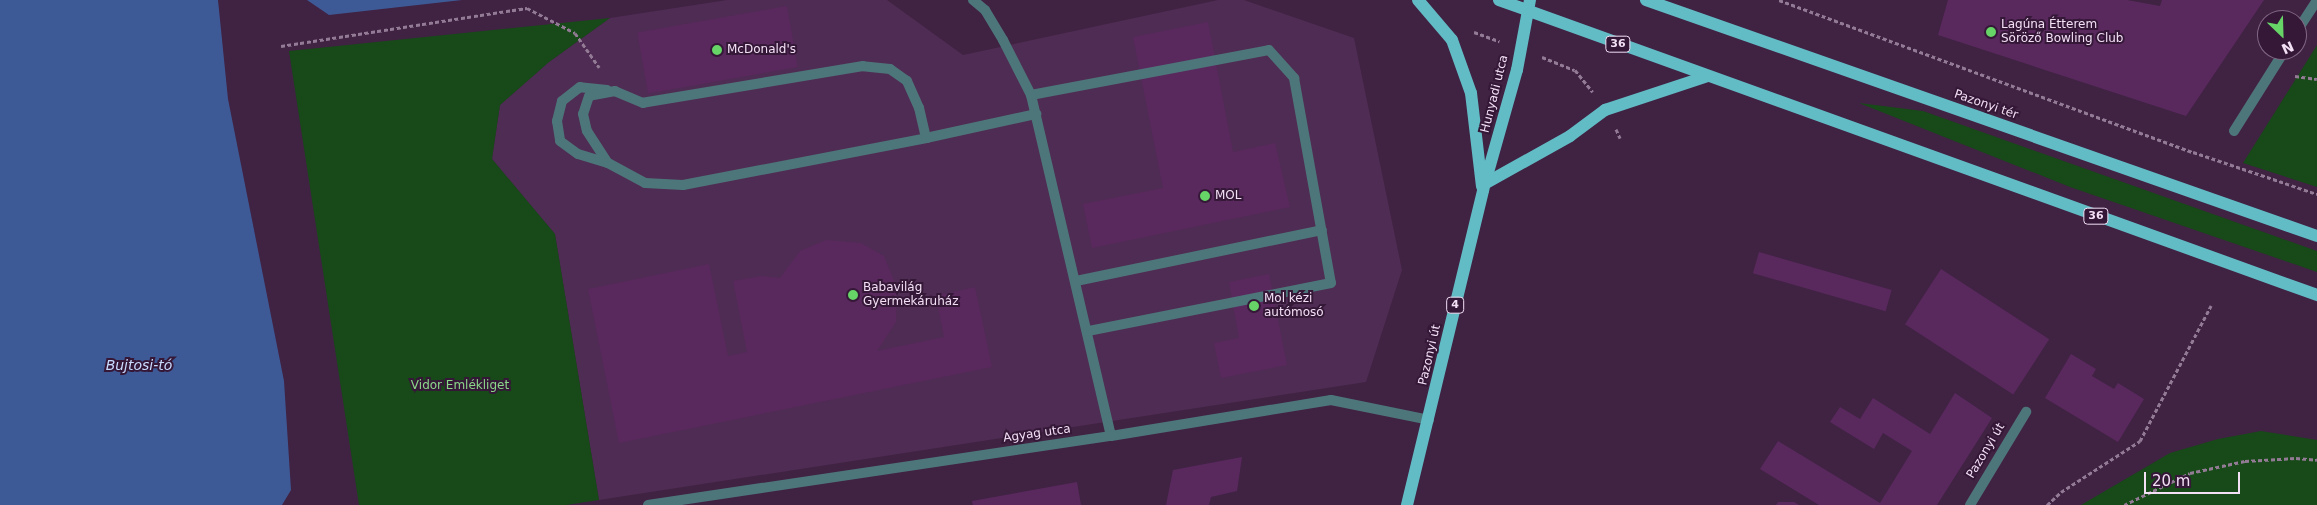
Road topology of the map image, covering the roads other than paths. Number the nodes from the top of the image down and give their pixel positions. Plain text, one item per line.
1 (974, 0) edge
2 (1418, 0) edge
3 (1499, 0) edge
4 (1646, 0) edge
5 (2317, 0) edge
6 (1529, 6) edge
7 (2307, 16) edge
8 (2279, 60) edge
9 (1708, 76) junction
10 (615, 91) junction
11 (1031, 95) junction
12 (1036, 114) junction
13 (2234, 131) dead end
14 (926, 138) junction
15 (608, 163) junction
16 (1484, 186) junction
17 (1322, 230) junction
18 (2317, 236) edge
19 (1076, 280) junction
20 (2317, 295) edge
21 (1088, 331) junction
22 (2026, 412) dead end
23 (1428, 420) junction
24 (1111, 436) junction
25 (648, 505) edge
26 (1407, 505) edge
27 (1970, 505) edge

1 - 11 street
2 - 16 main road, 4
3 - 6 main road
4 - 18 main road, Pazonyi tér
5 - 7 street
6 - 9 main road, 36
6 - 16 main road, Hunyadi utca / 4
8 - 13 street
9 - 16 main road
9 - 20 main road, 36
10 - 14 street
10 - 15 street
10 - 15 street
11 - 12 street
11 - 17 street
12 - 14 street
12 - 19 street
14 - 15 street
16 - 23 main road, Pazonyi út / 4
17 - 19 street
17 - 21 street
19 - 21 street
21 - 24 street
22 - 27 street, Pazonyi út
23 - 24 street, Agyag utca
23 - 26 main road, Pazonyi út / 4
24 - 25 street, Agyag utca

